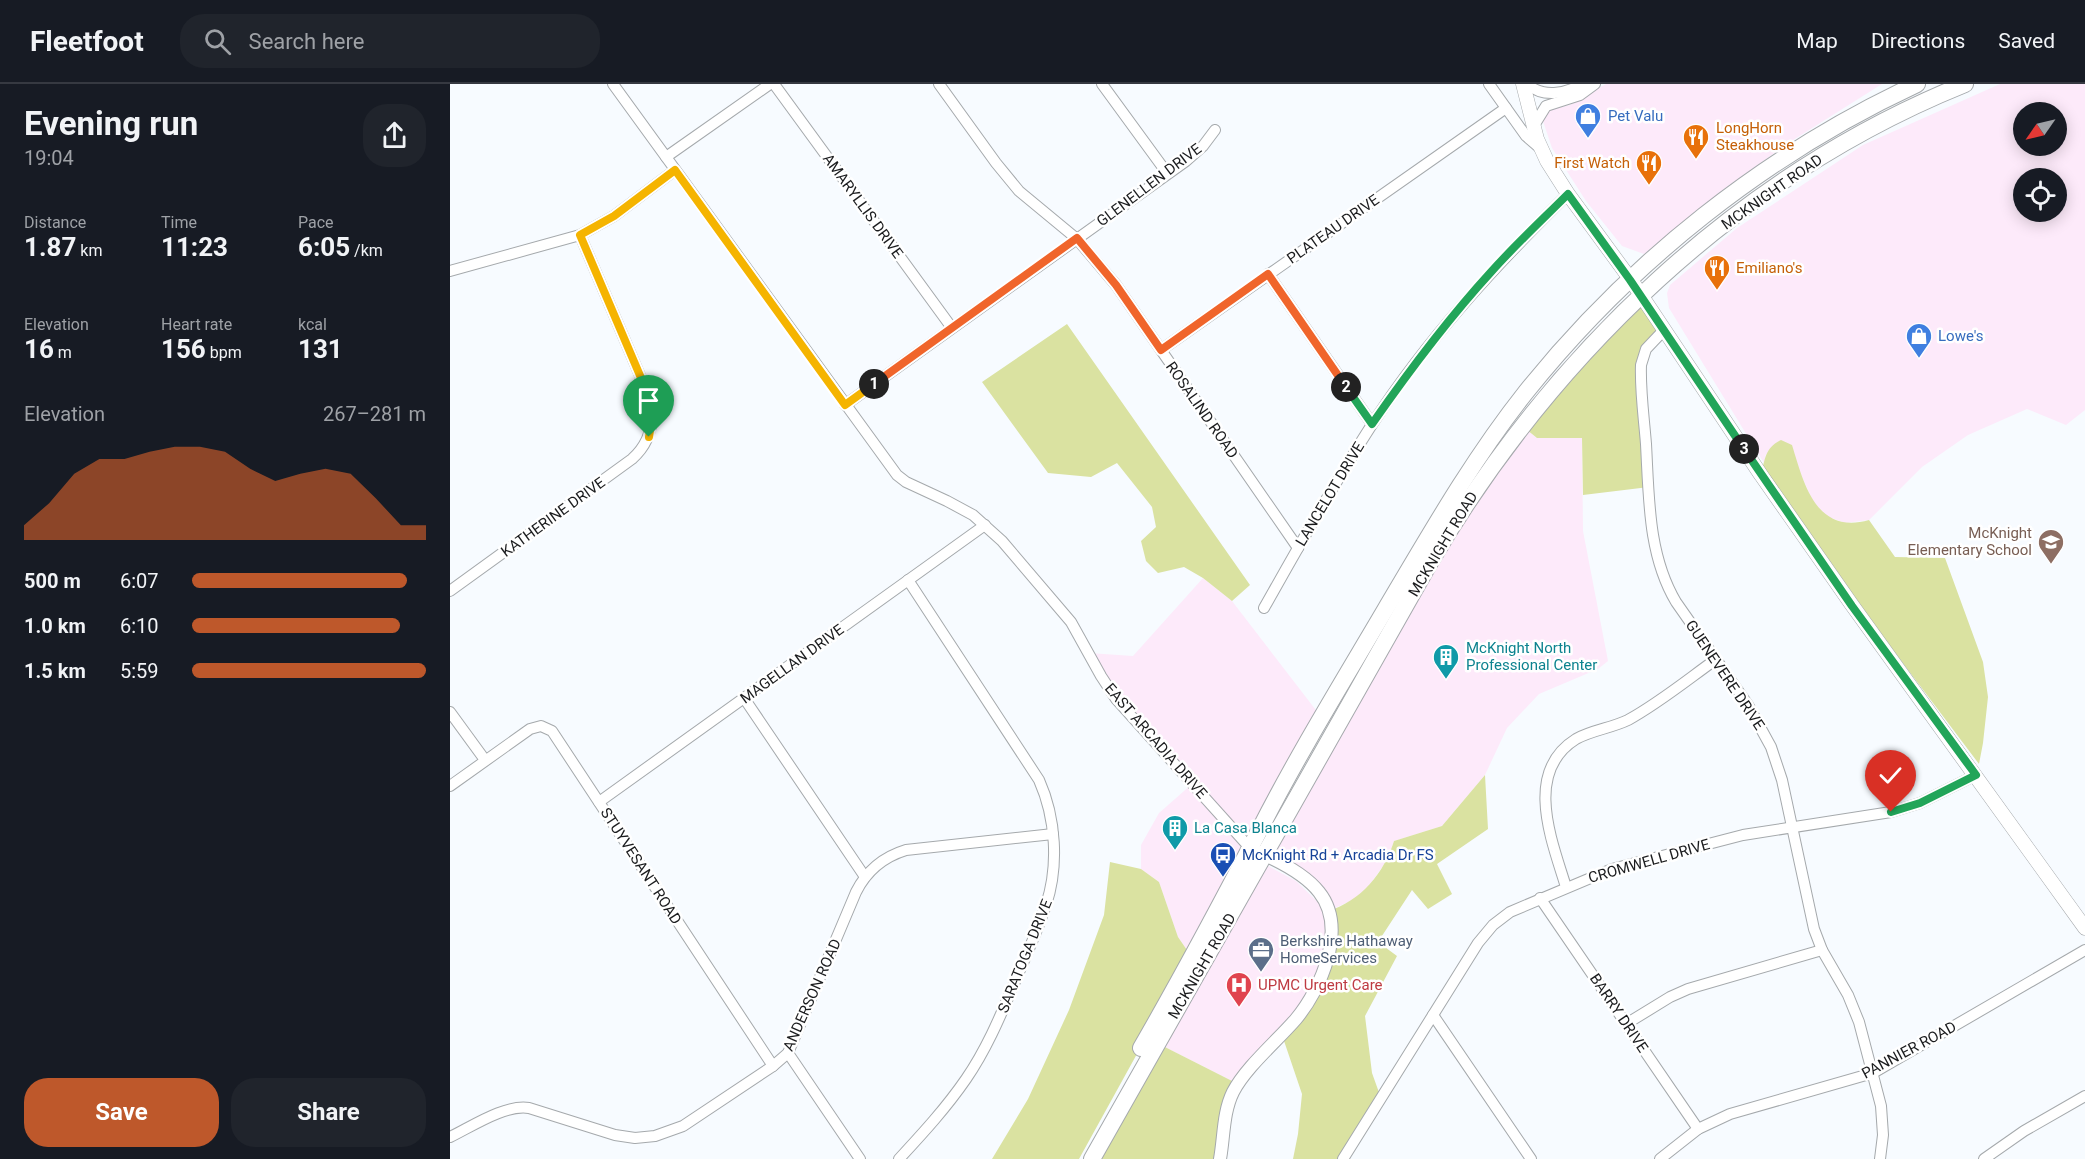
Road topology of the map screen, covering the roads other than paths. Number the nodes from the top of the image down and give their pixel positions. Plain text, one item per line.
1 (613, 84) edge
2 (772, 84) edge
3 (939, 84) edge
4 (1102, 84) edge
5 (1489, 84) edge
6 (1525, 84) edge
7 (1582, 84) edge
8 (1595, 84) edge
9 (1917, 84) edge
10 (1965, 84) edge
11 (1506, 108) junction
12 (1533, 127) junction
13 (1215, 130) dead end
14 (1541, 150) junction
15 (666, 157) junction
16 (675, 170) junction
17 (1167, 173) junction
18 (1568, 194) junction
19 (580, 235) junction
20 (1077, 238) junction
21 (450, 271) edge
22 (1268, 274) junction
23 (1630, 280) junction
24 (1641, 296) junction
25 (952, 328) junction
26 (1664, 330) junction
27 (1161, 350) junction
28 (845, 405) junction
29 (1372, 424) junction
30 (985, 525) junction
31 (1298, 548) junction
32 (908, 580) junction
33 (450, 591) edge
34 (1264, 608) dead end
35 (1716, 660) junction
36 (744, 698) junction
37 (450, 712) edge
38 (485, 760) junction
39 (1976, 775) junction
40 (450, 786) edge
41 (599, 802) junction
42 (1792, 827) junction
43 (1053, 834) junction
44 (1258, 855) junction
45 (865, 877) junction
46 (1566, 887) junction
47 (1540, 898) junction
48 (2085, 928) edge
49 (1822, 950) junction
50 (2085, 950) edge
51 (1433, 1015) junction
52 (1626, 1024) junction
53 (788, 1053) junction
54 (773, 1066) junction
55 (1873, 1073) junction
56 (2085, 1096) edge
57 (1698, 1129) junction
58 (450, 1137) edge
59 (860, 1159) edge
60 (899, 1159) edge
61 (1079, 1159) edge
62 (1092, 1159) edge
63 (1220, 1159) edge
64 (1343, 1159) edge
65 (1531, 1159) edge
66 (1660, 1159) edge
67 (1880, 1159) edge
68 (1984, 1159) edge

1 - 15 street, EAST ARCADIA DRIVE
2 - 15 street
2 - 25 street, AMARYLLIS DRIVE
3 - 20 street, ROSALIND ROAD
4 - 17 street
5 - 11 street
6 - 7 street
6 - 12 main road
8 - 12 street
9 - 23 highway, MCKNIGHT ROAD
10 - 24 highway, MCKNIGHT ROAD
11 - 14 street
11 - 22 street, PLATEAU DRIVE
12 - 14 main road
13 - 17 street, GLENELLEN DRIVE
14 - 18 main road
15 - 16 street, EAST ARCADIA DRIVE
16 - 19 street
16 - 28 street, EAST ARCADIA DRIVE
17 - 20 street, GLENELLEN DRIVE
18 - 23 main road
18 - 29 street, LANCELOT DRIVE
19 - 21 street
19 - 33 street, KATHERINE DRIVE
20 - 25 street, GLENELLEN DRIVE
20 - 27 street, ROSALIND ROAD
22 - 27 street, PLATEAU DRIVE
22 - 29 street
23 - 24 main road
23 - 44 highway, MCKNIGHT ROAD
24 - 26 main road
24 - 44 highway, MCKNIGHT ROAD
25 - 28 street, GLENELLEN DRIVE
26 - 35 street, GUENEVERE DRIVE
26 - 39 main road
27 - 31 street, ROSALIND ROAD
28 - 30 street, EAST ARCADIA DRIVE
29 - 31 street, LANCELOT DRIVE
30 - 32 street, MAGELLAN DRIVE
30 - 44 street, EAST ARCADIA DRIVE
31 - 34 street, LANCELOT DRIVE
32 - 36 street, MAGELLAN DRIVE
32 - 43 street, SARATOGA DRIVE
35 - 42 street, GUENEVERE DRIVE
35 - 46 street
36 - 41 street, MAGELLAN DRIVE
36 - 45 street
37 - 38 street
38 - 40 street, STUYVESANT ROAD
38 - 41 street, STUYVESANT ROAD
39 - 42 street, CROMWELL DRIVE
39 - 48 main road
41 - 54 street, STUYVESANT ROAD
42 - 46 street, CROMWELL DRIVE
42 - 49 street, GUENEVERE DRIVE
43 - 45 street, ANDERSON ROAD
43 - 60 street, SARATOGA DRIVE
44 - 61 highway, MCKNIGHT ROAD
44 - 62 highway, MCKNIGHT ROAD
44 - 63 street
45 - 53 street, ANDERSON ROAD
46 - 47 street, CROMWELL DRIVE
47 - 51 street, CROMWELL DRIVE
47 - 52 street, BARRY DRIVE
49 - 52 street
49 - 55 street, GUENEVERE DRIVE
50 - 55 street, PANNIER ROAD
51 - 64 street, CROMWELL DRIVE
51 - 65 street
52 - 57 street, BARRY DRIVE
53 - 54 street, ANDERSON ROAD
53 - 59 street
54 - 58 street, ANDERSON ROAD
55 - 57 street, PANNIER ROAD
55 - 67 street, GUENEVERE DRIVE
56 - 68 street
57 - 66 street, PANNIER ROAD

